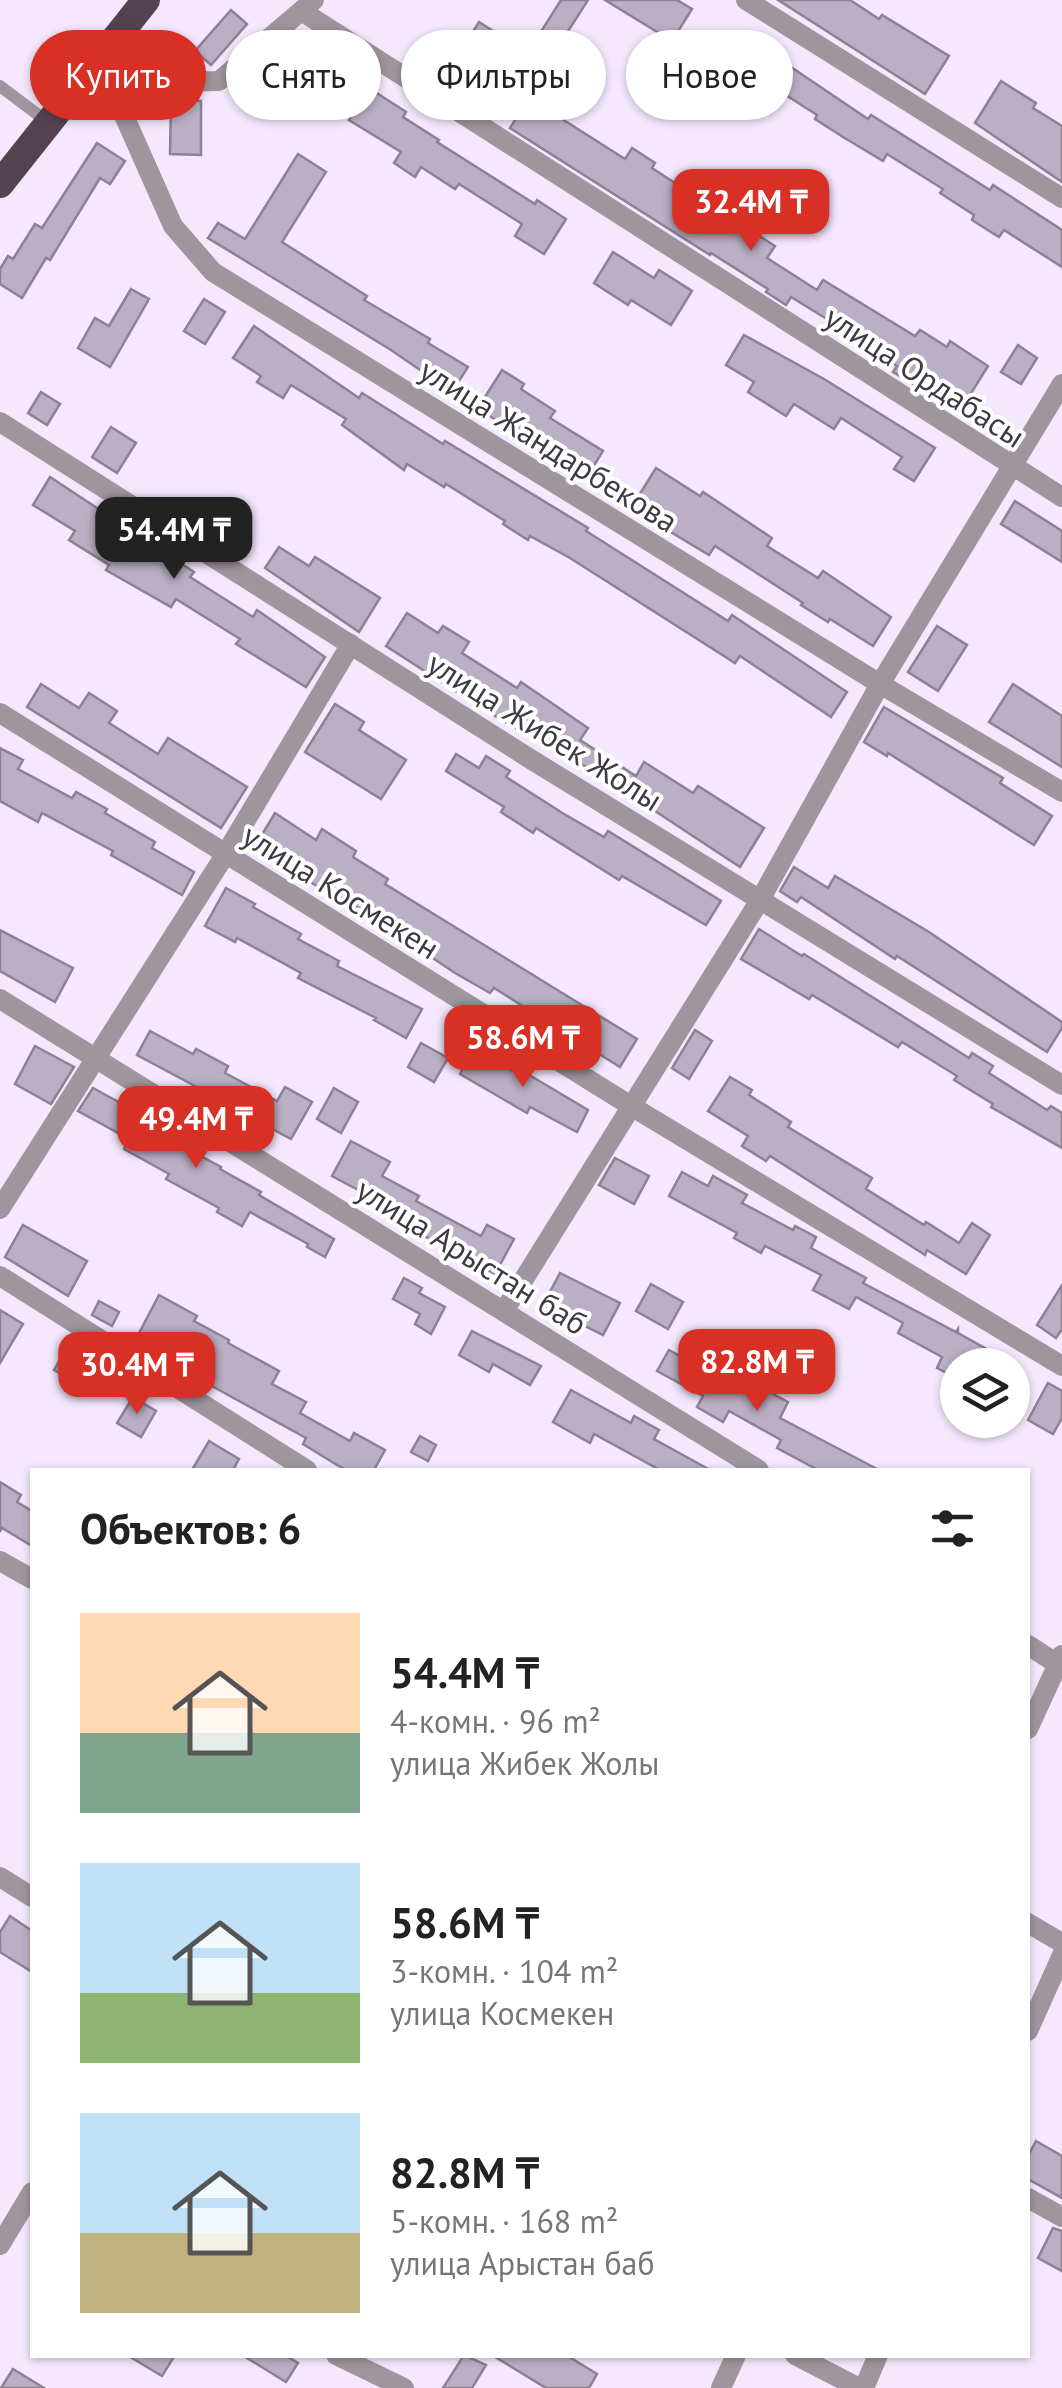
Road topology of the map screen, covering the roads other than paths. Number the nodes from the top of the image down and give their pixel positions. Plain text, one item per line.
1 (146, 0) edge
2 (746, 0) edge
3 (308, 6) edge
4 (128, 30) edge
5 (206, 79) edge
6 (1, 88) edge
7 (53, 120) edge
8 (125, 120) edge
9 (50, 123) junction
10 (0, 184) edge
11 (1062, 198) edge
12 (1062, 384) edge
13 (0, 422) edge
14 (1012, 466) junction
15 (1062, 497) edge
16 (350, 644) junction
17 (880, 684) junction
18 (0, 713) edge
19 (1062, 792) edge
20 (225, 854) junction
21 (760, 900) junction
22 (0, 999) edge
23 (97, 1057) junction
24 (1062, 1086) edge
25 (632, 1106) junction
26 (0, 1209) edge
27 (0, 1276) edge
28 (504, 1311) junction
29 (1062, 1366) edge
30 (304, 1468) edge
31 (756, 1468) edge
32 (0, 1561) edge
33 (30, 1578) edge
34 (1030, 1646) edge
35 (1060, 1663) edge
36 (1030, 1726) edge
37 (0, 1877) edge
38 (30, 1896) edge
39 (1030, 1924) edge
40 (1062, 1943) edge
41 (1062, 1955) edge
42 (1030, 2027) edge
43 (30, 2195) edge
44 (1030, 2199) edge
45 (1062, 2217) edge
46 (0, 2244) edge
47 (342, 2358) edge
48 (735, 2358) edge
49 (801, 2358) edge
50 (876, 2358) edge
51 (404, 2388) edge
52 (721, 2388) edge
53 (861, 2388) edge

1 - 4 highway
2 - 11 street
3 - 5 street
3 - 14 street, улица Ордабасы
6 - 9 lane
7 - 9 highway
8 - 17 street, улица Жандарбекова
9 - 10 highway
12 - 14 street
13 - 16 street, улица Жибек Жолы
14 - 15 street, улица Ордабасы
14 - 17 street
16 - 20 street
16 - 21 street, улица Жибек Жолы
17 - 19 street, улица Жандарбекова
17 - 21 street
18 - 20 street, улица Космекен
20 - 23 street
20 - 25 street, улица Космекен
21 - 24 street, улица Жибек Жолы
21 - 25 street
22 - 23 street, улица Арыстан баб
23 - 26 street
23 - 28 street, улица Арыстан баб
25 - 28 street
25 - 29 street, улица Космекен
27 - 30 street
28 - 31 street, улица Арыстан баб
32 - 33 street
34 - 35 street
35 - 36 street
37 - 38 street
39 - 40 street
41 - 42 street
43 - 46 street
44 - 45 street
47 - 51 street
48 - 52 street
49 - 53 street
50 - 53 street

